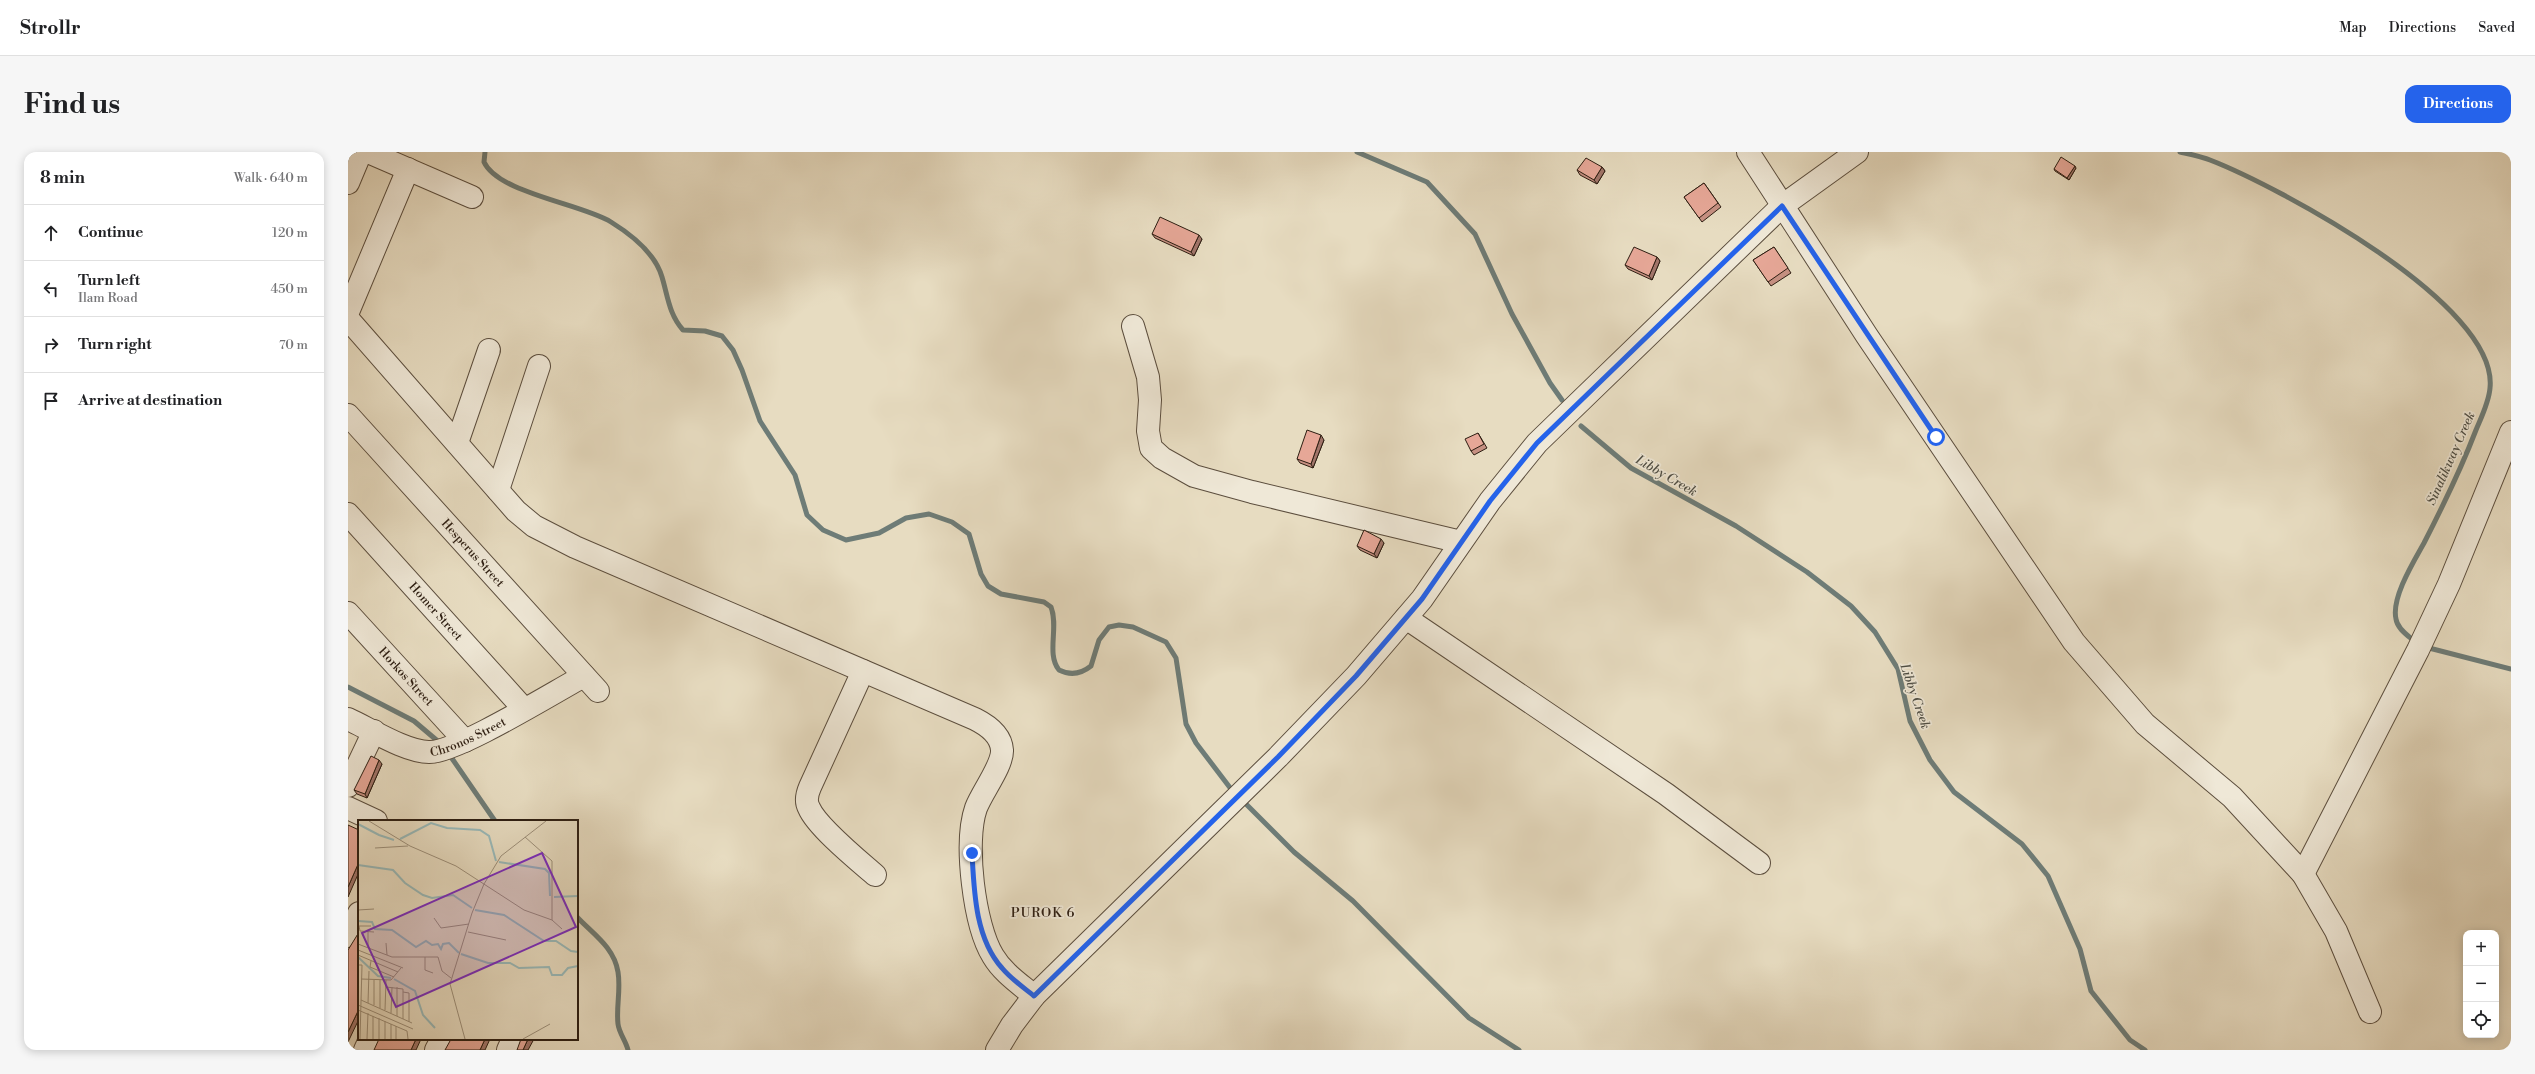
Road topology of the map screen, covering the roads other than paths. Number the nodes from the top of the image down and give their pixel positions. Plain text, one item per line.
1 (361, 152) edge
2 (368, 152) edge
3 (1748, 152) edge
4 (1857, 152) edge
5 (408, 169) junction
6 (348, 183) edge
7 (472, 197) dead end
8 (1782, 206) junction
9 (348, 312) edge
10 (348, 319) edge
11 (1133, 326) dead end
12 (489, 350) dead end
13 (539, 366) dead end
14 (348, 415) edge
15 (2511, 432) edge
16 (457, 443) junction
17 (498, 490) junction
18 (348, 514) edge
19 (1461, 542) junction
20 (348, 612) edge
21 (1406, 618) junction
22 (863, 671) junction
23 (591, 683) joint
24 (524, 708) junction
25 (348, 719) edge
26 (374, 731) junction
27 (465, 741) junction
28 (348, 786) edge
29 (348, 808) edge
30 (374, 820) edge
31 (1759, 863) dead end
32 (2303, 874) junction
33 (875, 875) dead end
34 (358, 915) edge
35 (348, 936) edge
36 (1034, 996) junction
37 (2370, 1012) dead end
38 (370, 1040) edge
39 (441, 1040) edge
40 (513, 1040) edge
41 (365, 1050) edge
42 (436, 1050) edge
43 (508, 1050) edge
44 (998, 1050) edge

1 - 6 street
2 - 5 street
3 - 8 street
4 - 8 street
5 - 7 street
5 - 9 street
8 - 19 street
8 - 32 street
10 - 16 street
11 - 19 street
12 - 16 street
13 - 17 street
14 - 23 street, Hesperus Street
15 - 32 street
16 - 17 street
17 - 22 street
18 - 24 street, Homer Street
19 - 21 street
20 - 27 street, Horkos Street
21 - 31 street
21 - 36 street
22 - 33 street
22 - 36 street
23 - 24 street, Chronos Street
24 - 27 street, Chronos Street
25 - 26 street, Chronos Street
26 - 27 street, Chronos Street
26 - 28 street
29 - 30 street
32 - 37 street
34 - 35 street
36 - 44 street
38 - 41 street
39 - 42 street
40 - 43 street

